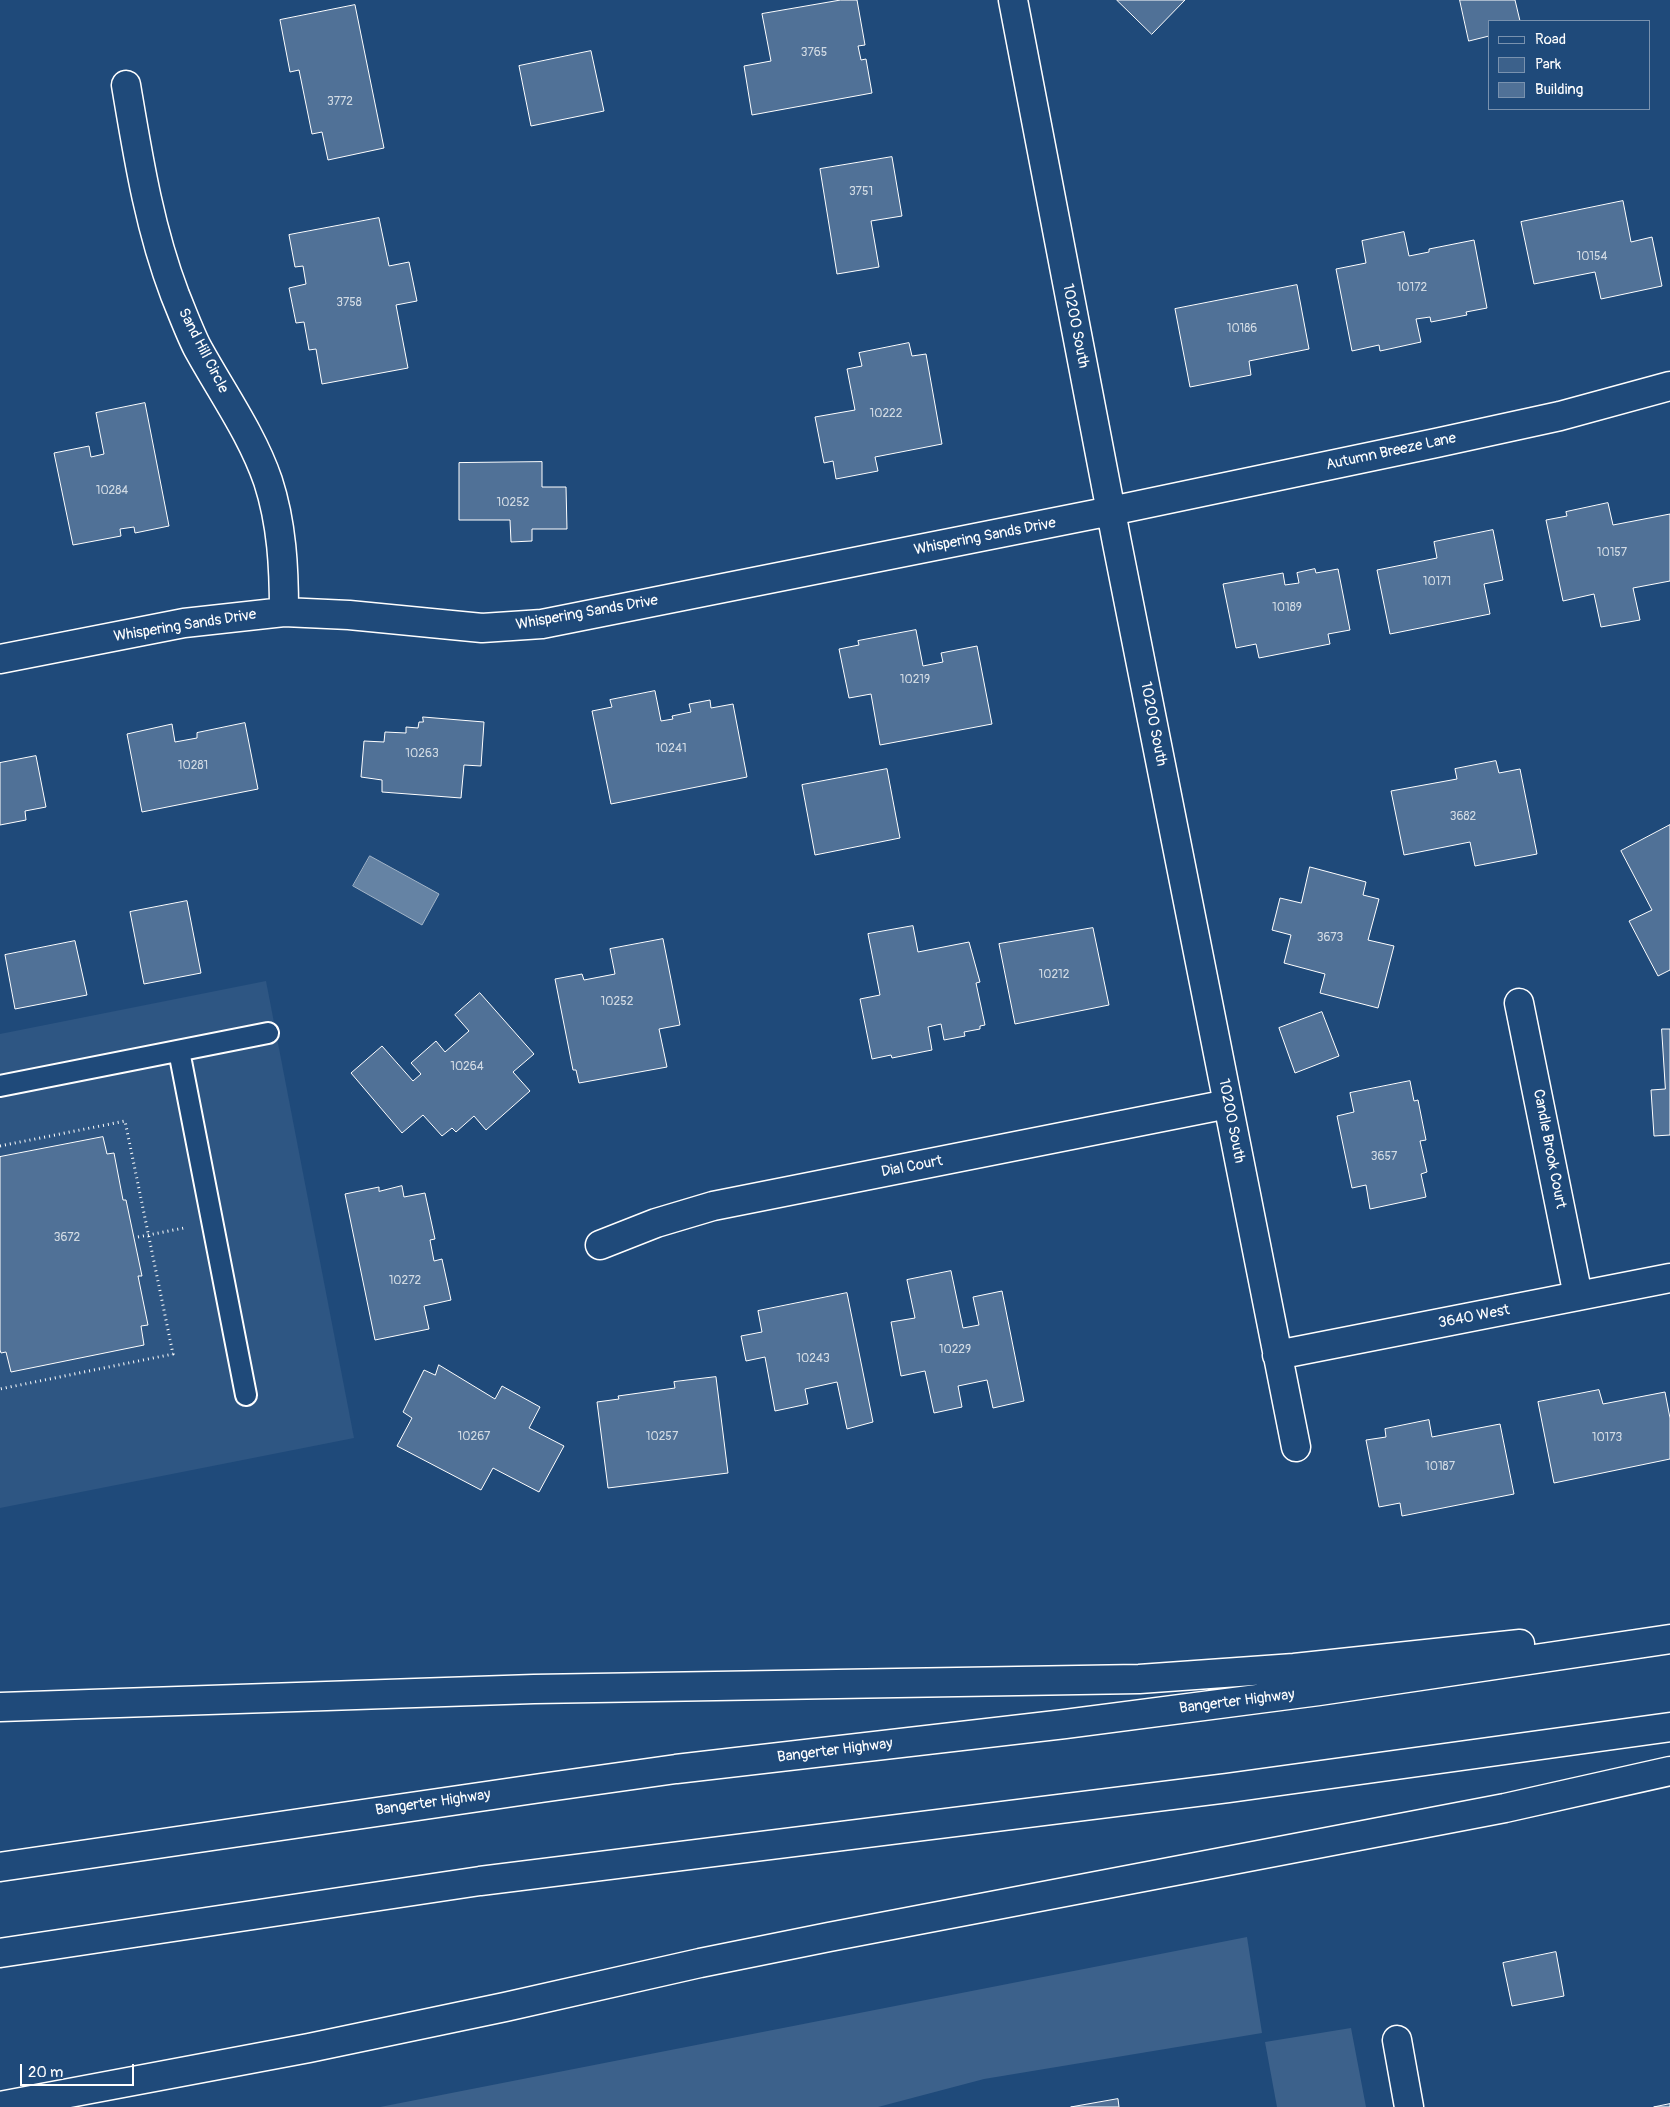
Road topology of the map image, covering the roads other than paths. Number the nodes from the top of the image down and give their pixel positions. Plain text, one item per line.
1 (1013, 0) edge
2 (126, 85) dead end
3 (1670, 386) edge
4 (1111, 512) junction
5 (284, 612) junction
6 (0, 659) edge
7 (1519, 1002) dead end
8 (268, 1033) dead end
9 (178, 1051) junction
10 (0, 1086) edge
11 (1228, 1104) junction
12 (600, 1245) dead end
13 (1670, 1278) edge
14 (1578, 1296) junction
15 (1277, 1355) junction
16 (246, 1395) dead end
17 (1296, 1447) dead end
18 (1670, 1625) edge
19 (1670, 1639) edge
20 (0, 1707) edge
21 (1670, 1727) edge
22 (1670, 1771) edge
23 (0, 1867) edge
24 (0, 1953) edge
25 (1397, 2040) dead end
26 (0, 2106) edge
27 (1409, 2107) edge

1 - 4 main road, 10200 South
2 - 5 main road, Sand Hill Circle
3 - 4 main road, Autumn Breeze Lane
4 - 5 main road, Whispering Sands Drive
4 - 11 main road, 10200 South
5 - 6 main road, Whispering Sands Drive
7 - 14 main road, Candle Brook Court
8 - 9 lane
9 - 10 lane
9 - 16 lane
11 - 12 main road, Dial Court
11 - 15 main road, 10200 South
13 - 14 main road, 3640 West
14 - 15 main road, 3640 West
15 - 17 main road, 10200 South
18 - 20 main road
19 - 23 main road, Bangerter Highway
21 - 24 main road
22 - 26 main road
25 - 27 main road

